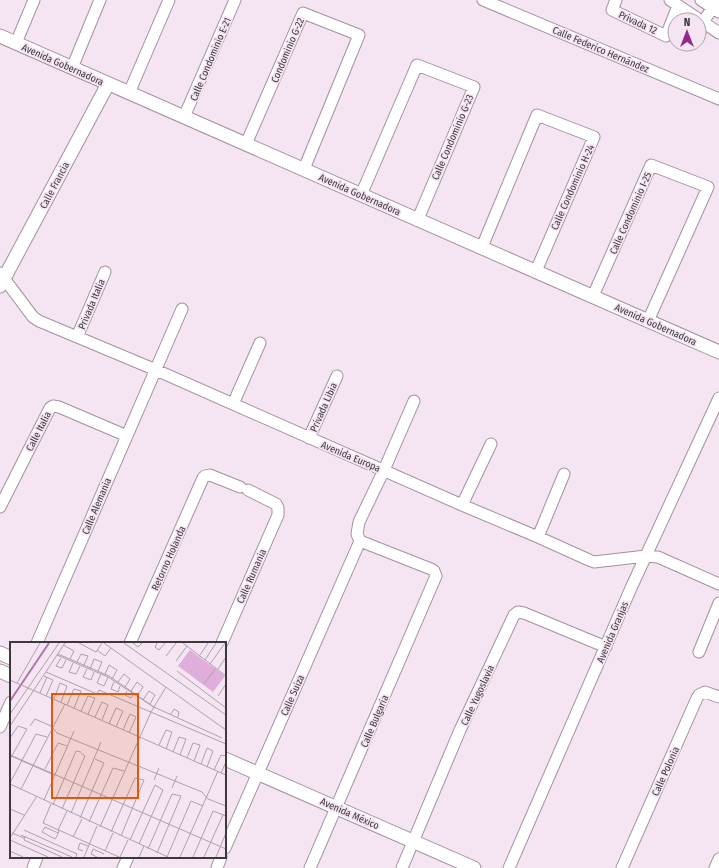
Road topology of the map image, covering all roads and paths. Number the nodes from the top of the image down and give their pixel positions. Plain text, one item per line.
1 (34, 0) edge
2 (100, 0) edge
3 (169, 0) edge
4 (235, 0) edge
5 (483, 0) edge
6 (616, 0) edge
7 (701, 0) edge
8 (674, 3) edge
9 (717, 7) edge
10 (688, 12) edge
11 (707, 18) edge
12 (707, 25) edge
13 (719, 33) edge
14 (0, 36) edge
15 (16, 43) junction
16 (72, 68) junction
17 (108, 84) junction
18 (129, 93) junction
19 (719, 99) edge
20 (184, 117) junction
21 (246, 144) junction
22 (304, 170) junction
23 (361, 195) junction
24 (418, 219) junction
25 (482, 248) junction
26 (536, 271) junction
27 (105, 272) dead end
28 (1, 279) edge
29 (593, 296) junction
30 (182, 309) dead end
31 (648, 321) junction
32 (77, 336) junction
33 (260, 342) dead end
34 (719, 352) edge
35 (156, 370) junction
36 (337, 376) dead end
37 (719, 398) edge
38 (414, 401) dead end
39 (233, 404) junction
40 (127, 436) junction
41 (309, 438) junction
42 (491, 444) dead end
43 (384, 470) junction
44 (564, 474) dead end
45 (462, 505) junction
46 (0, 507) edge
47 (278, 508) joint
48 (538, 537) junction
49 (360, 541) junction
50 (646, 556) junction
51 (719, 584) edge
52 (719, 603) edge
53 (37, 642) edge
54 (130, 642) edge
55 (222, 642) edge
56 (606, 647) junction
57 (699, 652) dead end
58 (0, 653) edge
59 (10, 658) edge
60 (0, 671) edge
61 (10, 676) edge
62 (719, 698) edge
63 (10, 704) edge
64 (0, 727) edge
65 (226, 759) edge
66 (257, 774) junction
67 (336, 807) junction
68 (414, 841) junction
69 (226, 846) edge
70 (37, 858) edge
71 (128, 858) edge
72 (221, 858) edge
73 (719, 859) edge
74 (33, 868) edge
75 (123, 868) edge
76 (217, 868) edge
77 (310, 868) edge
78 (402, 868) edge
79 (474, 868) edge
80 (509, 868) edge
81 (622, 868) edge
82 (715, 868) edge

1 - 15 street
2 - 16 street
3 - 18 street
4 - 20 street, Calle Condominio E-21
5 - 19 street, Calle Federico Hernández
6 - 8 street, Privada 12
7 - 9 street
8 - 10 street
9 - 11 street
12 - 13 street
14 - 15 street, Avenida Gobernadora
15 - 16 street, Avenida Gobernadora
16 - 17 street, Avenida Gobernadora
17 - 18 street, Avenida Gobernadora
17 - 28 street, Calle Francia
18 - 20 street, Avenida Gobernadora
20 - 21 street, Avenida Gobernadora
21 - 22 street, Avenida Gobernadora
21 - 22 street, Condominio G-22
22 - 23 street, Avenida Gobernadora
23 - 24 street, Avenida Gobernadora
23 - 24 street, Calle Condominio G-23
24 - 25 street, Avenida Gobernadora
25 - 26 street, Avenida Gobernadora
25 - 26 street, Calle Condominio H-24
26 - 29 street, Avenida Gobernadora
27 - 32 street, Privada Italia
28 - 32 street, Avenida Europa
29 - 31 street, Avenida Gobernadora
29 - 31 street, Calle Condominio I-25
30 - 35 street, Calle Alemania
31 - 34 street, Avenida Gobernadora
32 - 35 street, Avenida Europa
33 - 39 street
35 - 39 street, Avenida Europa
35 - 40 street, Calle Alemania
36 - 41 street, Privada Libia
37 - 50 street, Avenida Granjas
38 - 43 street, Calle Suiza
39 - 41 street, Avenida Europa
40 - 46 street, Calle Italia
40 - 53 street, Calle Alemania
41 - 43 street, Avenida Europa
42 - 45 street
43 - 45 street, Avenida Europa
43 - 49 street, Calle Suiza
44 - 48 street
45 - 48 street, Avenida Europa
47 - 54 street, Retorno Holanda
47 - 55 street, Calle Rumania
48 - 50 street, Avenida Europa
49 - 66 street, Calle Suiza
49 - 67 street, Calle Bulgaria
50 - 51 street, Avenida Europa
50 - 56 street, Avenida Granjas
52 - 57 street
56 - 68 street, Calle Yugoslavia
56 - 80 street, Avenida Granjas
58 - 59 street
60 - 61 street
62 - 81 street, Calle Polonia
63 - 64 street
65 - 66 street, Avenida México
66 - 67 street, Avenida México
66 - 69 street, Calle Suiza
67 - 68 street, Avenida México
67 - 77 street, Calle Bulgaria
68 - 78 street, Calle Yugoslavia
68 - 79 street, Avenida México
70 - 74 street
71 - 75 street
72 - 76 street
73 - 82 street

